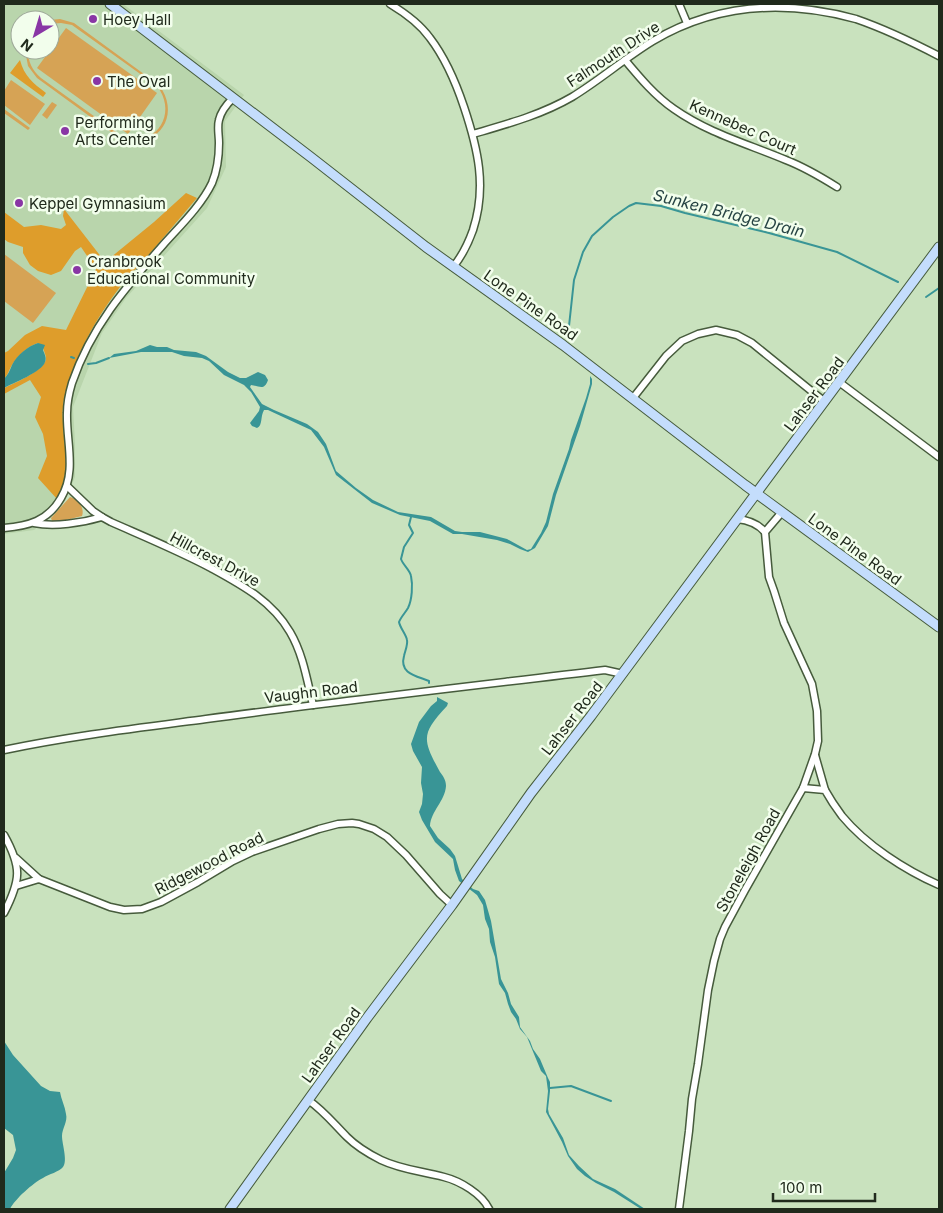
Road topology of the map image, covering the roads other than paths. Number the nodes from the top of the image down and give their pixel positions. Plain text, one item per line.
1 (110, 4) edge
2 (390, 4) edge
3 (679, 4) edge
4 (800, 5) edge
5 (687, 23) junction
6 (939, 56) edge
7 (625, 60) junction
8 (233, 98) junction
9 (473, 134) junction
10 (837, 187) dead end
11 (939, 247) edge
12 (453, 267) junction
13 (839, 382) junction
14 (633, 398) junction
15 (825, 402) junction
16 (939, 457) edge
17 (67, 486) junction
18 (756, 493) junction
19 (782, 512) junction
20 (102, 517) junction
21 (737, 519) junction
22 (34, 522) junction
23 (4, 528) edge
24 (764, 532) junction
25 (939, 627) edge
26 (623, 674) junction
27 (313, 704) junction
28 (4, 750) edge
29 (815, 754) junction
30 (803, 788) junction
31 (825, 790) junction
32 (4, 835) edge
33 (16, 858) junction
34 (39, 879) junction
35 (939, 885) edge
36 (16, 886) junction
37 (452, 905) junction
38 (4, 913) edge
39 (308, 1100) junction
40 (230, 1209) edge
41 (489, 1209) edge
42 (679, 1209) edge

1 - 8 street, Lone Pine Road
2 - 9 street
3 - 5 street
4 - 5 street, Falmouth Drive
4 - 6 street, Falmouth Drive
5 - 7 street, Falmouth Drive
7 - 9 street, Falmouth Drive
7 - 10 street, Kennebec Court
8 - 12 street, Lone Pine Road
8 - 17 street
9 - 12 street
11 - 13 street, Lahser Road
12 - 14 street, Lone Pine Road
13 - 15 street, Lahser Road
13 - 16 street
14 - 15 street
14 - 18 street, Lone Pine Road
15 - 18 street, Lahser Road
17 - 20 street, Hillcrest Drive
17 - 22 street
18 - 19 street, Lone Pine Road
18 - 21 street, Lahser Road
19 - 24 street
19 - 25 street, Lone Pine Road
20 - 22 street
20 - 27 street, Hillcrest Drive
21 - 24 street
21 - 26 street, Lahser Road
22 - 23 street
24 - 29 street, Stoneleigh Road
26 - 27 street, Vaughn Road
26 - 37 street, Lahser Road
27 - 28 street, Vaughn Road
29 - 30 street, Stoneleigh Road
29 - 31 street
30 - 31 street
30 - 42 street, Stoneleigh Road
31 - 35 street
32 - 33 street
33 - 34 street, Ridgewood Road
33 - 36 street
34 - 36 street
34 - 37 street, Ridgewood Road
36 - 38 street
37 - 39 street, Lahser Road
39 - 40 street, Lahser Road
39 - 41 street

